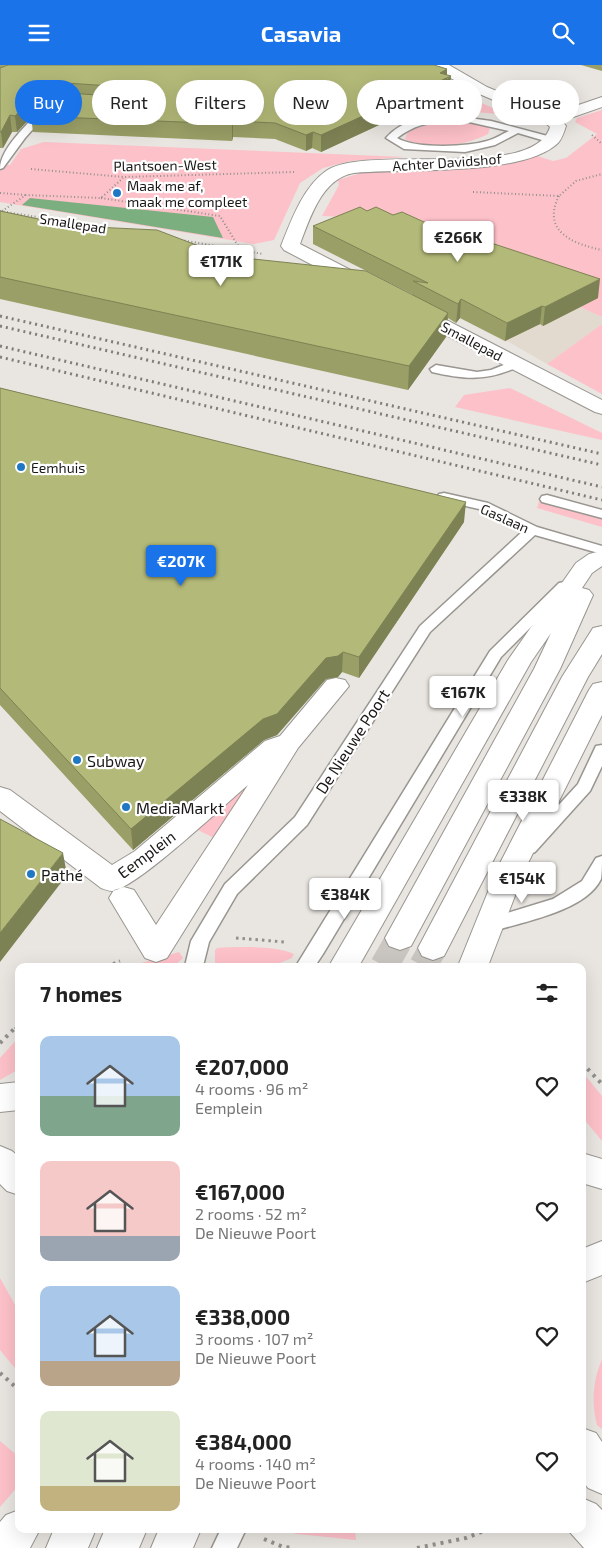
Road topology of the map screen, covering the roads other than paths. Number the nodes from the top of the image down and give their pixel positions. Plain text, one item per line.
1 (438, 65) edge
2 (492, 94) edge
3 (602, 102) edge
4 (579, 110) edge
5 (32, 125) edge
6 (557, 125) edge
7 (517, 130) junction
8 (552, 140) junction
9 (0, 166) edge
10 (377, 291) edge
11 (394, 301) edge
12 (516, 364) junction
13 (436, 369) dead end
14 (602, 408) edge
15 (435, 495) edge
16 (547, 499) dead end
17 (602, 514) edge
18 (532, 530) junction
19 (594, 559) edge
20 (602, 634) edge
21 (336, 686) dead end
22 (602, 690) edge
23 (289, 741) junction
24 (602, 750) edge
25 (0, 797) edge
26 (602, 862) edge
27 (512, 867) junction
28 (124, 899) dead end
29 (490, 925) junction
30 (400, 938) tunnel mouth
31 (433, 948) tunnel mouth
32 (195, 963) edge
33 (306, 963) edge
34 (346, 963) edge
35 (474, 963) edge
36 (15, 1096) edge
37 (0, 1098) edge
38 (0, 1161) edge
39 (586, 1169) edge
40 (602, 1174) edge
41 (15, 1176) edge
42 (602, 1257) edge
43 (586, 1265) edge
44 (586, 1452) edge
45 (602, 1474) edge
46 (586, 1522) edge
47 (74, 1533) edge
48 (125, 1533) edge
49 (180, 1533) edge
50 (232, 1533) edge
51 (602, 1539) edge
52 (66, 1548) edge
53 (117, 1548) edge
54 (172, 1548) edge
55 (224, 1548) edge

1 - 2 street
3 - 4 street
5 - 9 lane
6 - 8 street
7 - 7 lane
7 - 8 lane
8 - 10 street, Achter Davidshof
11 - 12 street, Smallepad
12 - 13 lane
12 - 14 street, Smallepad
15 - 18 lane, Gaslaan
16 - 17 lane
18 - 19 lane, Gaslaan
18 - 32 lane, De Nieuwe Poort
19 - 30 street
19 - 33 lane
19 - 34 street
20 - 31 street
21 - 23 street, Eemplein
22 - 27 street
23 - 25 street, Eemplein
23 - 28 street, Eemplein
24 - 27 lane
26 - 29 lane
27 - 29 street
29 - 35 street
36 - 37 street
38 - 41 street
39 - 40 street
42 - 43 street
44 - 45 street
46 - 51 street
47 - 52 street
48 - 53 street
49 - 54 street
50 - 55 lane

